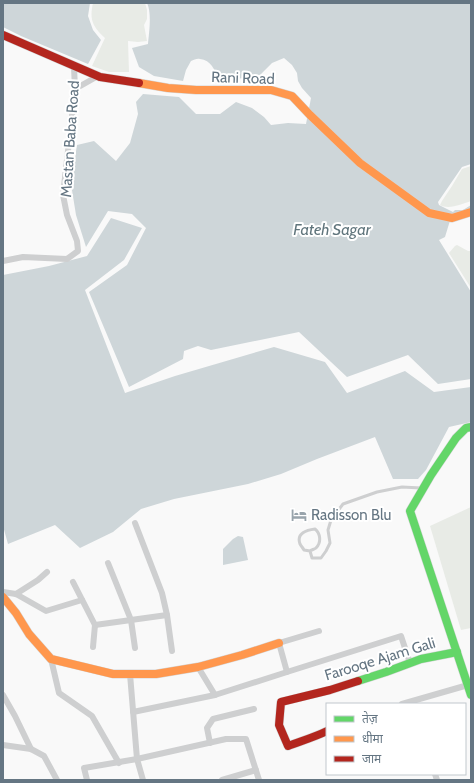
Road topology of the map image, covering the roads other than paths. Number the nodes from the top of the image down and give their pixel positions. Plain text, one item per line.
1 (3, 35) edge
2 (74, 67) junction
3 (98, 76) junction
4 (75, 89) junction
5 (471, 212) edge
6 (3, 261) edge
7 (471, 427) edge
8 (423, 488) junction
9 (135, 523) dead end
10 (310, 551) junction
11 (108, 563) dead end
12 (47, 572) dead end
13 (73, 582) dead end
14 (3, 592) edge
15 (16, 594) junction
16 (3, 597) edge
17 (82, 600) junction
18 (167, 615) junction
19 (131, 620) junction
20 (96, 625) junction
21 (319, 631) dead end
22 (279, 643) junction
23 (93, 647) dead end
24 (135, 648) dead end
25 (172, 651) dead end
26 (457, 652) junction
27 (51, 659) junction
28 (410, 663) junction
29 (198, 667) junction
30 (287, 672) junction
31 (130, 674) junction
32 (468, 685) junction
33 (471, 694) edge
34 (3, 695) edge
35 (215, 695) junction
36 (414, 702) edge
37 (254, 709) dead end
38 (133, 712) junction
39 (326, 732) edge
40 (210, 743) junction
41 (3, 746) edge
42 (31, 749) junction
43 (137, 760) junction
44 (119, 762) junction
45 (256, 770) junction
46 (226, 779) edge
47 (57, 780) edge
48 (87, 780) edge
49 (143, 780) edge
50 (260, 780) edge

1 - 2 street, Rani Road
2 - 3 street, Rani Road
2 - 4 street, Mastan Baba Road
3 - 4 street
3 - 5 street, Rani Road
4 - 6 street, Mastan Baba Road
7 - 8 street
8 - 10 lane
8 - 26 street
9 - 18 street
10 - 10 lane
11 - 19 street
12 - 15 street
13 - 17 street
14 - 15 street
15 - 17 street
16 - 27 street
17 - 20 street
18 - 19 street
18 - 25 street
19 - 20 street
19 - 24 street
20 - 23 street
21 - 22 street
22 - 29 street
22 - 30 street
26 - 28 street, Farooqe Ajam Gali
26 - 32 street
27 - 31 street
27 - 44 street
28 - 30 street
28 - 39 street, Farooqe Ajam Gali
29 - 31 street
29 - 35 street
30 - 35 street
31 - 38 street
32 - 33 street
32 - 36 street
34 - 42 street
35 - 38 street
37 - 40 street
38 - 43 street
40 - 43 street
40 - 45 street
41 - 42 street
42 - 47 street
43 - 44 street
43 - 49 street
44 - 48 street
45 - 46 street
45 - 50 street

